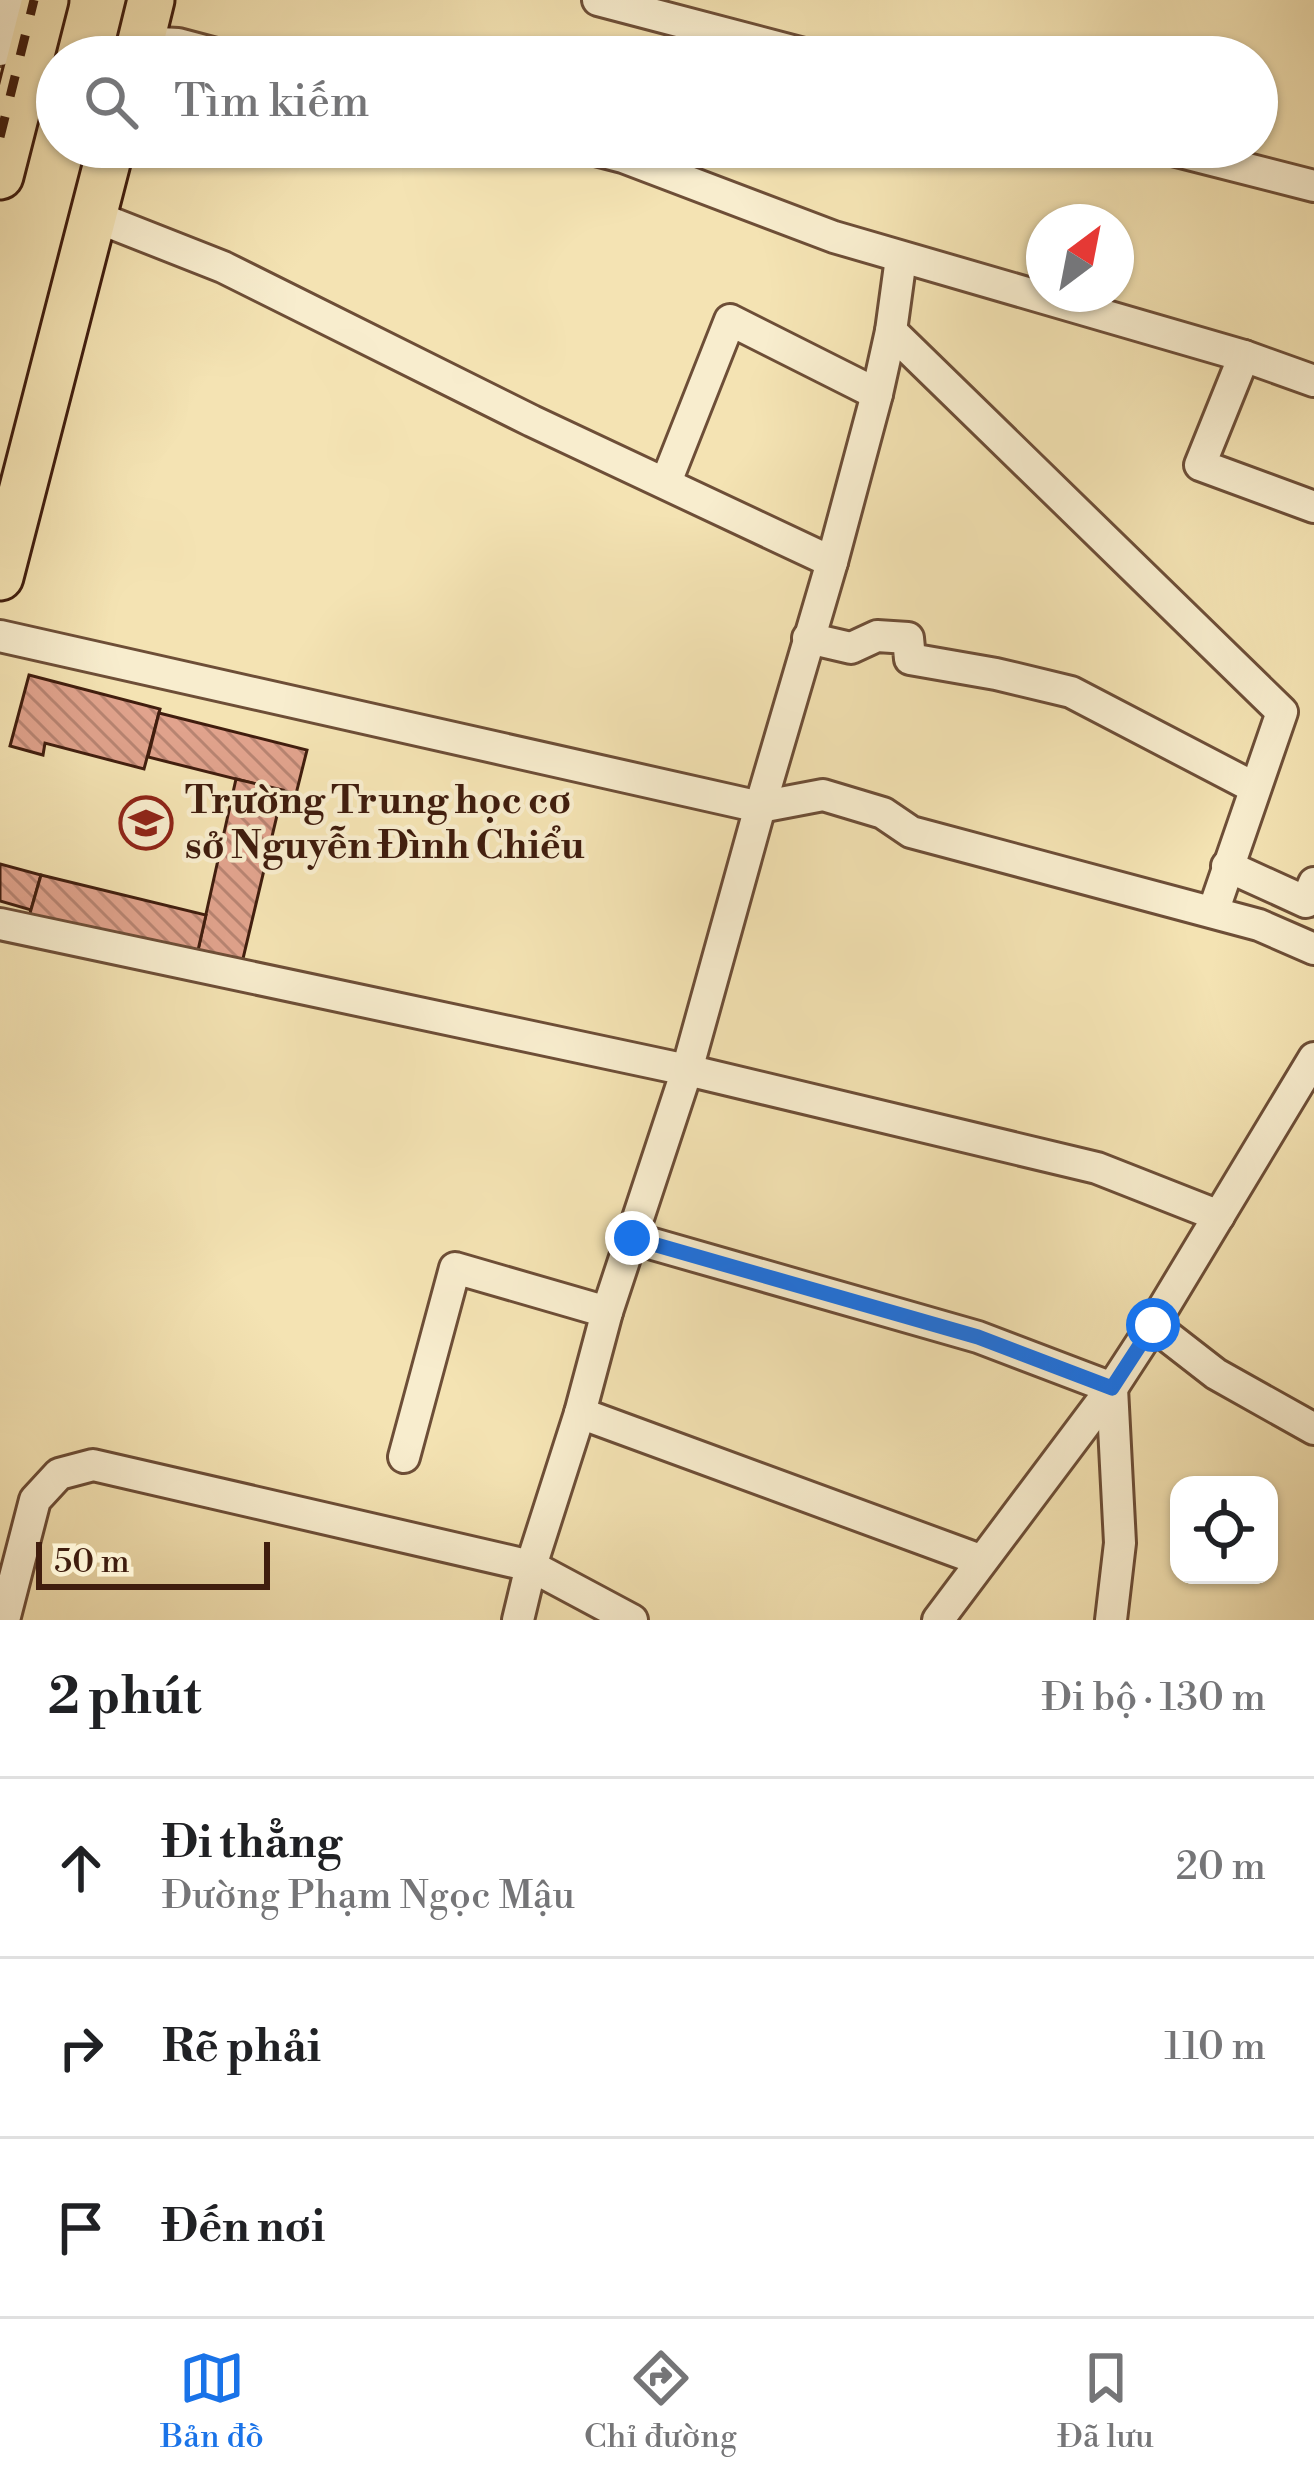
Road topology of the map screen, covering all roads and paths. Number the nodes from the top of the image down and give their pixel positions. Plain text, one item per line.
1 (12, 0) edge
2 (45, 0) edge
3 (598, 0) edge
4 (735, 36) edge
5 (0, 50) edge
6 (105, 168) edge
7 (651, 168) edge
8 (1243, 168) edge
9 (0, 176) edge
10 (1314, 186) edge
11 (92, 215) junction
12 (901, 258) junction
13 (891, 331) junction
14 (1244, 356) junction
15 (1314, 381) edge
16 (877, 394) junction
17 (666, 482) junction
18 (1314, 506) edge
19 (832, 562) junction
20 (0, 577) edge
21 (0, 636) edge
22 (808, 638) junction
23 (1255, 788) junction
24 (760, 807) junction
25 (1227, 866) junction
26 (1314, 883) edge
27 (1213, 912) junction
28 (0, 925) edge
29 (1314, 949) edge
30 (1314, 1058) edge
31 (687, 1070) junction
32 (1219, 1216) junction
33 (632, 1238) junction
34 (607, 1312) junction
35 (1153, 1325) junction
36 (1112, 1388) junction
37 (580, 1413) junction
38 (1312, 1421) edge
39 (404, 1457) dead end
40 (980, 1560) junction
41 (531, 1566) junction
42 (4, 1620) edge
43 (518, 1620) edge
44 (632, 1620) edge
45 (938, 1620) edge
46 (1111, 1620) edge

1 - 5 street
2 - 9 highway
3 - 4 street
6 - 11 highway
7 - 12 street
8 - 10 street
11 - 17 street
11 - 20 highway
12 - 13 street
12 - 14 street
13 - 16 street
13 - 23 street
14 - 15 street
14 - 18 street
16 - 17 street
16 - 19 street
17 - 19 street
19 - 22 street
21 - 24 street
22 - 23 street
22 - 24 street
23 - 25 street
24 - 27 street
24 - 31 street
25 - 26 street
25 - 27 street
27 - 29 street
28 - 31 street
30 - 32 street
31 - 32 street
31 - 33 street
32 - 35 street
33 - 34 street
33 - 36 street
34 - 37 street
34 - 39 street
35 - 36 street
35 - 38 street
36 - 40 street
36 - 46 street
37 - 40 street
37 - 41 street
40 - 45 street
41 - 42 street
41 - 43 street
41 - 44 street

